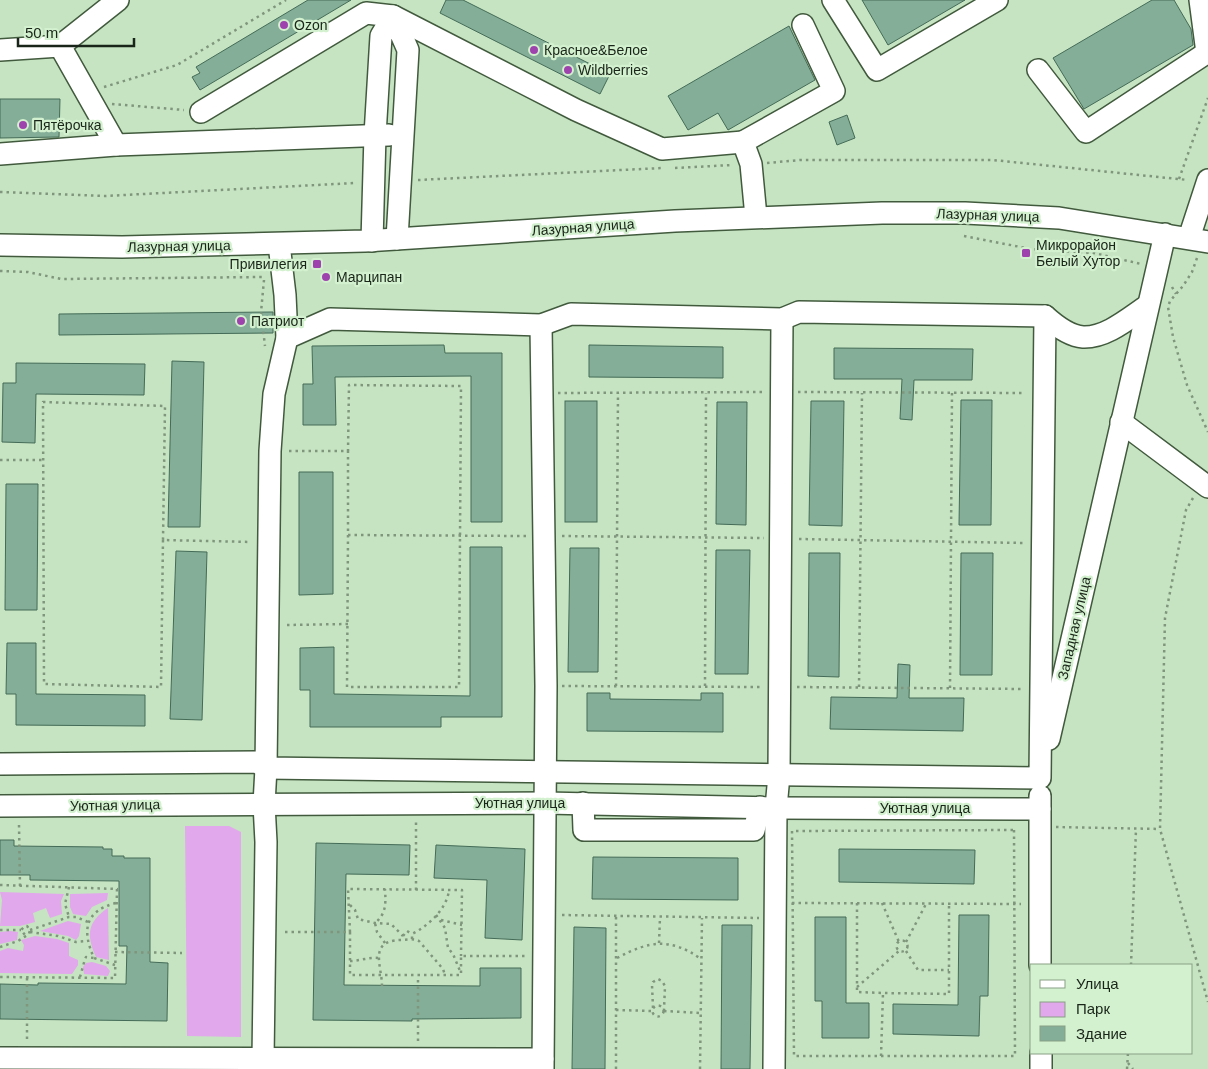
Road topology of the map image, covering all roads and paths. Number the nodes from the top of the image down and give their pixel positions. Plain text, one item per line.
1 (118, 0) edge
2 (286, 0) edge
3 (833, 0) edge
4 (997, 0) edge
5 (1200, 0) edge
6 (393, 8) edge
7 (803, 25) dead end
8 (60, 46) junction
9 (0, 50) edge
10 (1208, 53) edge
11 (1038, 70) dead end
12 (89, 98) junction
13 (1208, 98) edge
14 (201, 112) joint
15 (375, 135) junction
16 (403, 135) junction
17 (743, 142) junction
18 (116, 145) junction
19 (0, 154) edge
20 (751, 164) junction
21 (663, 168) dead end
22 (673, 168) dead end
23 (1179, 179) junction
24 (401, 180) junction
25 (1208, 181) edge
26 (374, 182) junction
27 (0, 192) edge
28 (756, 217) junction
29 (1165, 234) junction
30 (964, 236) dead end
31 (397, 239) junction
32 (1200, 240) edge
33 (372, 241) junction
34 (279, 244) junction
35 (0, 245) edge
36 (1156, 268) junction
37 (0, 271) edge
38 (264, 277) dead end
39 (1176, 294) junction
40 (1149, 300) junction
41 (261, 312) dead end
42 (1046, 316) junction
43 (782, 319) junction
44 (541, 325) junction
45 (263, 333) dead end
46 (287, 338) junction
47 (706, 392) dead end
48 (862, 392) dead end
49 (952, 392) dead end
50 (618, 393) dead end
51 (1121, 422) junction
52 (1208, 432) edge
53 (270, 451) junction
54 (348, 451) junction
55 (0, 460) edge
56 (44, 460) junction
57 (1205, 485) edge
58 (348, 536) junction
59 (460, 536) junction
60 (544, 536) junction
61 (617, 536) junction
62 (705, 537) junction
63 (780, 538) junction
64 (860, 539) junction
65 (163, 540) junction
66 (951, 541) junction
67 (260, 542) dead end
68 (1043, 544) junction
69 (348, 624) junction
70 (268, 625) junction
71 (616, 686) dead end
72 (705, 686) dead end
73 (859, 687) dead end
74 (950, 688) dead end
75 (0, 764) edge
76 (266, 768) junction
77 (545, 772) junction
78 (779, 775) junction
79 (1040, 778) junction
80 (546, 802) junction
81 (264, 804) junction
82 (0, 806) edge
83 (768, 807) junction
84 (1040, 818) junction
85 (19, 822) dead end
86 (416, 822) dead end
87 (1136, 829) junction
88 (1160, 829) junction
89 (0, 885) edge
90 (20, 886) junction
91 (69, 888) junction
92 (385, 890) junction
93 (416, 890) junction
94 (449, 890) junction
95 (116, 903) junction
96 (857, 903) junction
97 (882, 903) junction
98 (349, 904) junction
99 (926, 904) junction
100 (949, 904) junction
101 (1014, 904) junction
102 (1040, 904) junction
103 (781, 908) junction
104 (436, 915) junction
105 (545, 915) junction
106 (616, 916) junction
107 (69, 917) junction
108 (660, 917) junction
109 (702, 918) junction
110 (440, 920) junction
111 (89, 922) junction
112 (375, 924) junction
113 (462, 925) junction
114 (0, 930) edge
115 (21, 930) junction
116 (30, 931) junction
117 (286, 932) dead end
118 (350, 932) junction
119 (412, 934) junction
120 (25, 935) junction
121 (404, 936) junction
122 (412, 939) junction
123 (406, 940) junction
124 (87, 941) junction
125 (899, 942) junction
126 (906, 942) junction
127 (384, 943) junction
128 (659, 944) junction
129 (0, 947) edge
130 (899, 951) junction
131 (906, 951) junction
132 (115, 952) junction
133 (182, 953) dead end
134 (461, 956) junction
135 (536, 956) dead end
136 (94, 958) junction
137 (378, 958) junction
138 (616, 958) junction
139 (701, 959) junction
140 (350, 961) junction
141 (1040, 964) edge
142 (1131, 964) edge
143 (115, 965) junction
144 (949, 970) junction
145 (461, 973) junction
146 (382, 975) junction
147 (418, 975) junction
148 (445, 975) junction
149 (0, 977) edge
150 (27, 978) junction
151 (80, 978) junction
152 (382, 986) dead end
153 (857, 987) junction
154 (883, 993) junction
155 (1208, 1002) edge
156 (616, 1010) junction
157 (653, 1010) junction
158 (664, 1010) junction
159 (701, 1012) junction
160 (27, 1039) dead end
161 (418, 1042) dead end
162 (1041, 1054) edge
163 (1128, 1054) edge
164 (881, 1056) junction
165 (0, 1058) edge
166 (263, 1059) junction
167 (1127, 1062) junction
168 (543, 1064) edge
169 (617, 1068) edge
170 (699, 1068) edge
171 (774, 1069) edge
172 (1041, 1069) edge
173 (1127, 1069) edge
174 (1133, 1069) edge

1 - 8 street
2 - 12 path
3 - 4 street
5 - 10 street
6 - 14 street
6 - 15 street
6 - 16 street
6 - 17 street
7 - 17 street
8 - 9 street
8 - 12 street
10 - 11 street
12 - 14 path
12 - 18 street
13 - 23 path
15 - 16 street
15 - 18 street
15 - 26 street
16 - 24 street
17 - 20 street
18 - 19 street
20 - 22 path
20 - 23 path
20 - 28 street
21 - 24 path
23 - 25 path
24 - 31 street
25 - 32 street
26 - 27 path
26 - 33 street
28 - 29 street, Лазурная улица
28 - 31 street, Лазурная улица
29 - 32 street, Лазурная улица
29 - 36 street, Западная улица
30 - 36 path
31 - 33 street, Лазурная улица
32 - 39 path
33 - 34 street, Лазурная улица
34 - 35 street, Лазурная улица
34 - 46 street
36 - 39 path
36 - 40 street, Западная улица
37 - 38 path
39 - 52 path
40 - 42 street
40 - 51 street, Западная улица
41 - 45 path
42 - 43 street
42 - 68 street
43 - 44 street
43 - 63 street
44 - 46 street
44 - 60 street
46 - 53 street
47 - 62 path
48 - 64 path
49 - 66 path
50 - 61 path
51 - 57 street
51 - 79 street, Западная улица
53 - 54 path
53 - 70 street
54 - 58 path
54 - 59 path
55 - 56 path
56 - 65 path
56 - 65 path
57 - 88 path
58 - 59 path
58 - 69 path
59 - 60 path
59 - 69 path
60 - 61 path
60 - 77 street
61 - 62 path
61 - 71 path
62 - 63 path
62 - 72 path
63 - 64 path
63 - 78 street
64 - 66 path
64 - 73 path
65 - 67 path
66 - 68 path
66 - 74 path
68 - 79 street
69 - 70 path
70 - 76 street
75 - 76 street
76 - 77 street
76 - 81 street
77 - 78 street
77 - 80 street
78 - 79 street
78 - 83 street
79 - 84 street, Западная улица
80 - 81 street, Уютная улица
80 - 83 street, Уютная улица
80 - 105 street
81 - 82 street, Уютная улица
81 - 166 street
83 - 84 street, Уютная улица
83 - 103 street
84 - 87 path
84 - 102 street, Западная улица
85 - 90 path
86 - 93 path
87 - 88 path
87 - 142 path
88 - 155 path
89 - 90 path
90 - 91 path
91 - 95 path
91 - 107 path
92 - 93 path
92 - 98 path
92 - 112 path
93 - 94 path
94 - 104 path
94 - 113 path
95 - 111 path
95 - 132 path
96 - 97 path
96 - 103 path
96 - 153 path
97 - 99 path
97 - 125 path
98 - 112 path
98 - 118 path
99 - 100 path
99 - 126 path
100 - 101 path
100 - 144 path
101 - 102 path
101 - 103 path
101 - 164 path
102 - 141 street, Западная улица
103 - 109 path
103 - 164 path
103 - 171 street
104 - 110 path
104 - 119 path
105 - 106 path
105 - 168 street
106 - 108 path
106 - 138 path
107 - 111 path
107 - 116 path
108 - 109 path
108 - 128 path
109 - 139 path
110 - 113 path
110 - 145 path
111 - 124 path
112 - 121 path
112 - 127 path
113 - 134 path
114 - 115 path
115 - 116 path
115 - 120 path
116 - 120 path
116 - 124 path
117 - 118 path
118 - 140 path
119 - 121 path
119 - 122 path
120 - 129 path
121 - 123 path
122 - 123 path
122 - 148 path
123 - 127 path
124 - 136 path
125 - 126 path
125 - 130 path
126 - 131 path
127 - 137 path
128 - 138 path
128 - 139 path
130 - 131 path
130 - 153 path
131 - 144 path
132 - 133 path
132 - 143 path
134 - 135 path
134 - 145 path
136 - 143 path
136 - 151 path
137 - 140 path
137 - 146 path
138 - 156 path
139 - 159 path
140 - 146 path
143 - 151 path
144 - 154 path
145 - 148 path
146 - 147 path
146 - 152 path
147 - 148 path
147 - 161 path
149 - 150 path
150 - 151 path
150 - 160 path
153 - 154 path
154 - 164 path
156 - 157 path
156 - 169 path
157 - 158 path
157 - 158 path
157 - 158 path
158 - 159 path
159 - 170 path
162 - 172 street
163 - 167 path
165 - 166 street
166 - 168 street
167 - 173 path
167 - 174 path

